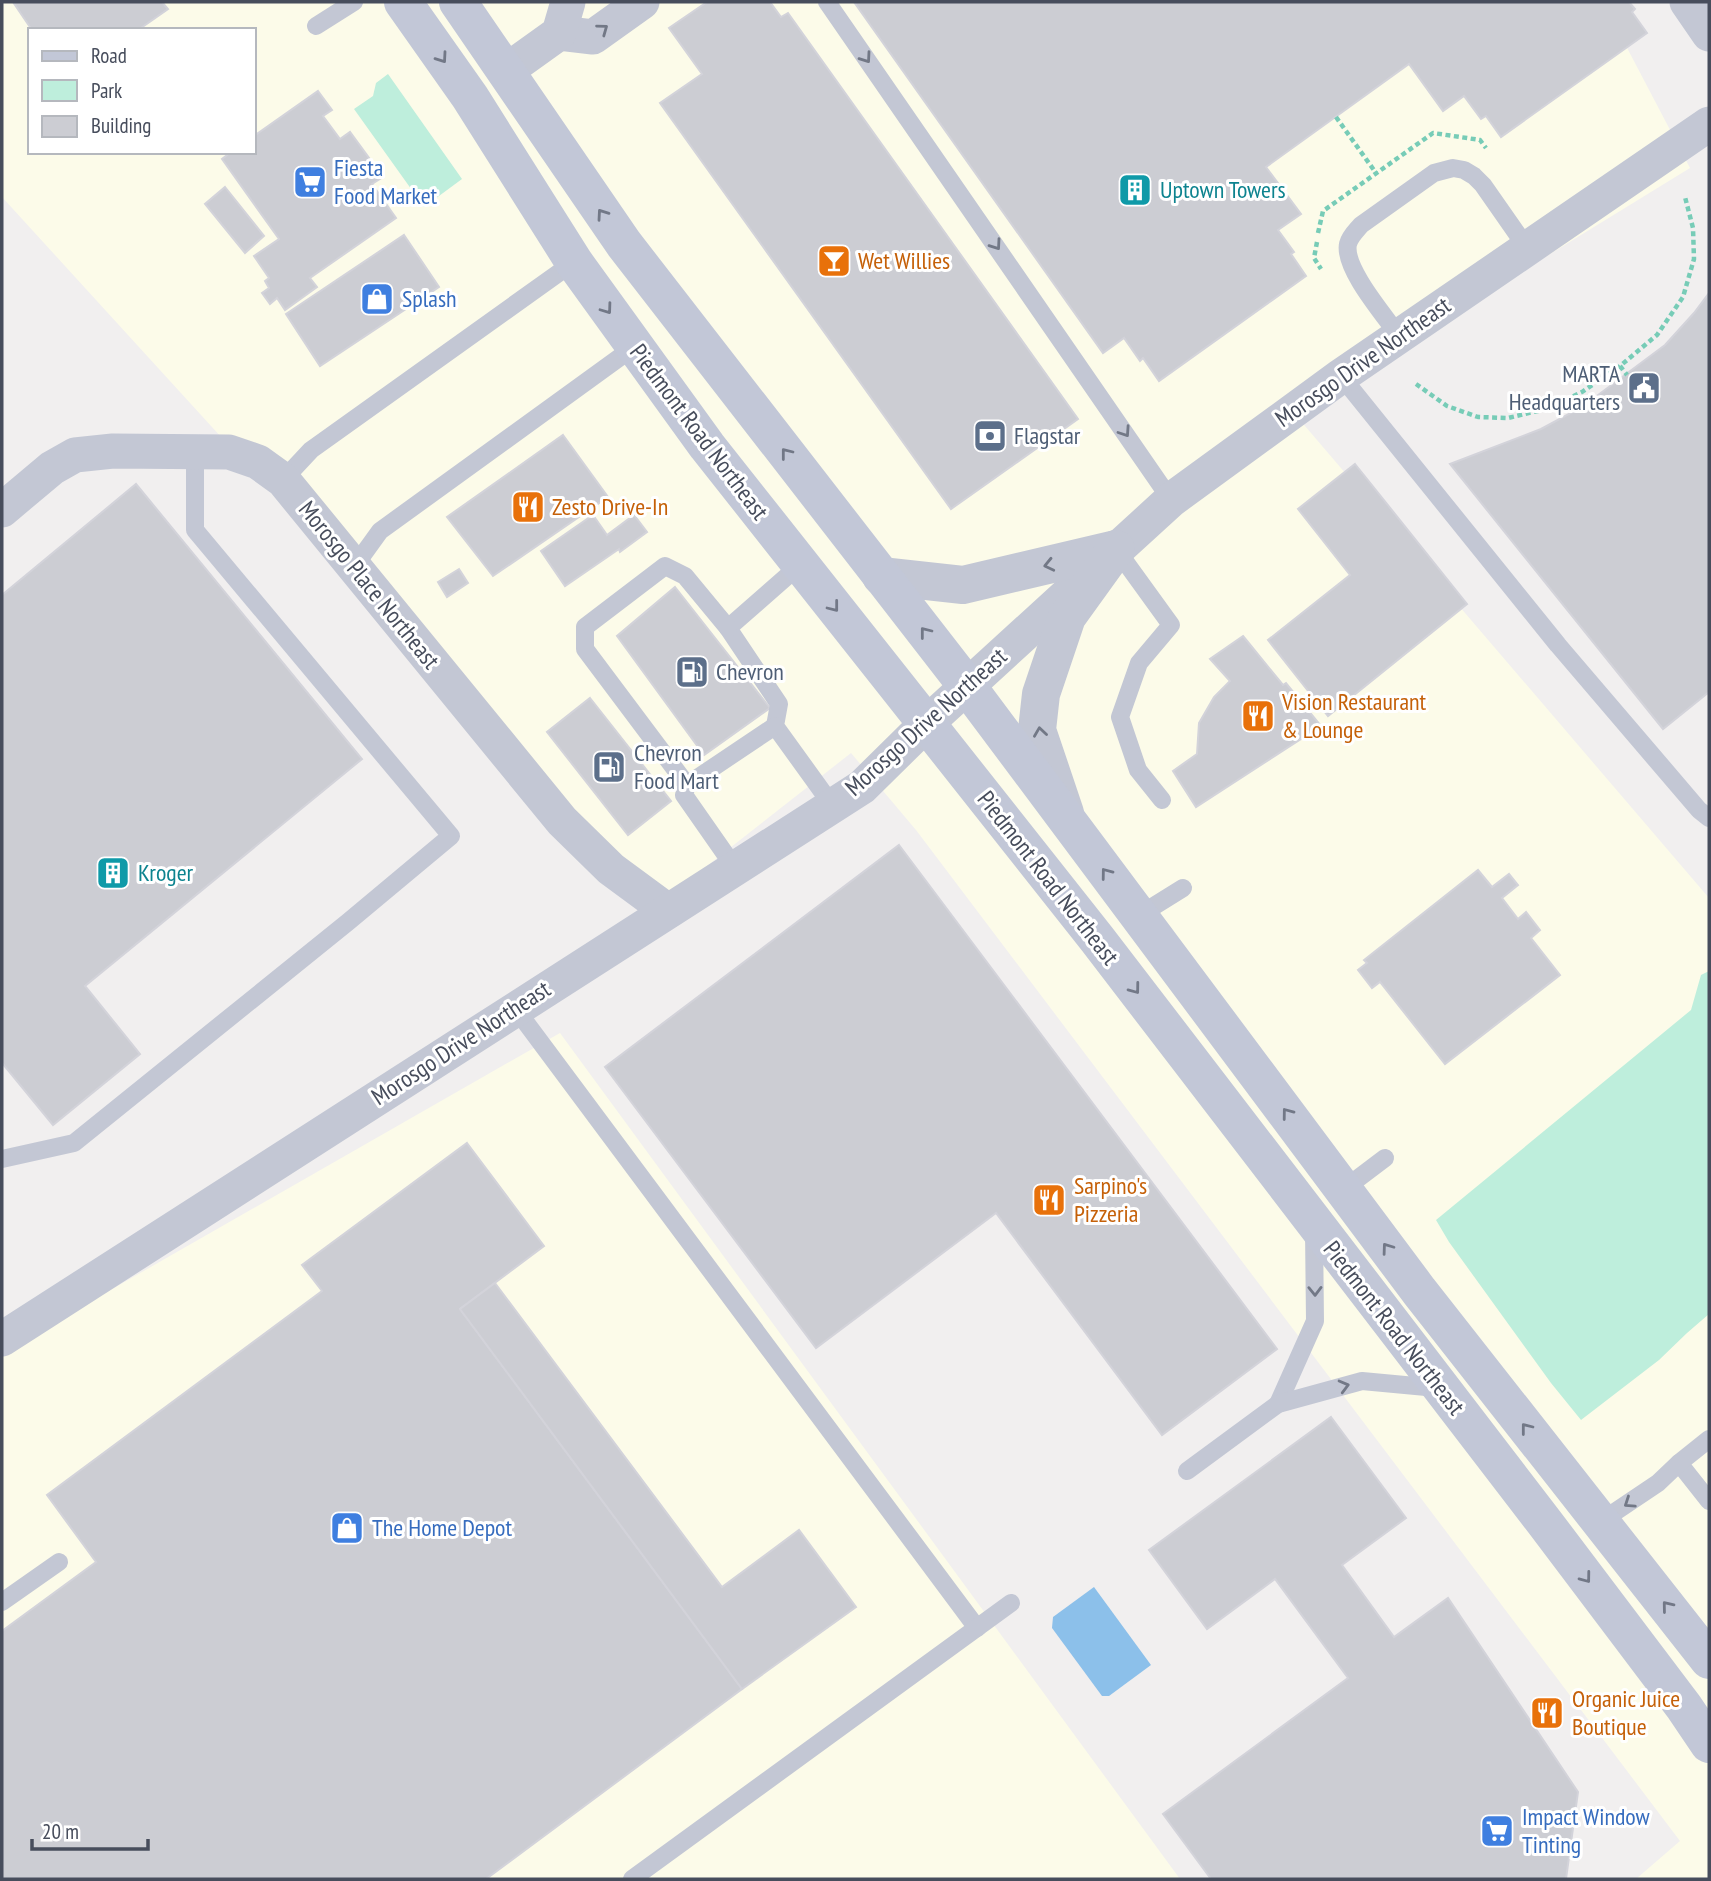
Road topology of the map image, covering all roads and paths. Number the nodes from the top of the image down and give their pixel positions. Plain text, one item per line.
1 (354, 2) edge
2 (403, 2) edge
3 (458, 2) edge
4 (642, 2) edge
5 (828, 2) edge
6 (1687, 2) edge
7 (564, 17) edge
8 (316, 26) dead end
9 (1709, 34) edge
10 (506, 71) junction
11 (1336, 117) dead end
12 (1709, 124) edge
13 (1376, 173) dead end
14 (1685, 197) dead end
15 (1527, 248) junction
16 (574, 262) junction
17 (1399, 336) junction
18 (634, 347) junction
19 (1620, 366) junction
20 (1627, 374) dead end
21 (1341, 376) junction
22 (1416, 384) dead end
23 (195, 452) junction
24 (283, 480) junction
25 (1171, 500) junction
26 (2, 510) edge
27 (1116, 549) junction
28 (801, 564) junction
29 (354, 567) junction
30 (881, 576) junction
31 (728, 628) junction
32 (967, 686) junction
33 (927, 723) junction
34 (775, 726) junction
35 (687, 785) junction
36 (1162, 800) dead end
37 (832, 805) junction
38 (1709, 818) edge
39 (1067, 820) junction
40 (735, 868) junction
41 (1183, 888) dead end
42 (668, 911) junction
43 (1138, 916) junction
44 (515, 1008) junction
45 (1384, 1158) dead end
46 (2, 1159) edge
47 (1344, 1189) junction
48 (1314, 1223) junction
49 (2, 1339) edge
50 (1440, 1388) junction
51 (1278, 1404) junction
52 (1709, 1439) edge
53 (1679, 1462) junction
54 (1186, 1471) dead end
55 (1709, 1501) edge
56 (1600, 1522) junction
57 (59, 1562) dead end
58 (2, 1602) edge
59 (1011, 1602) dead end
60 (977, 1628) junction
61 (1709, 1660) edge
62 (1709, 1744) edge
63 (632, 1879) edge

1 - 8 lane
2 -> 16 main road, Piedmont Road Northeast
3 - 10 main road, Piedmont Road Northeast
7 -> 4 street
5 -> 25 lane
6 - 9 street
7 - 10 street
30 -> 10 main road, Piedmont Road Northeast
11 - 13 path
12 - 15 street, Morosgo Drive Northeast
14 - 19 path
15 - 17 street, Morosgo Drive Northeast
15 - 17 lane
16 -> 18 main road, Piedmont Road Northeast
16 - 24 lane
17 - 21 street, Morosgo Drive Northeast
18 - 28 main road, Piedmont Road Northeast
18 - 29 lane
19 - 20 path
19 - 22 path
21 - 25 street, Morosgo Drive Northeast
21 - 38 lane
23 - 24 street, Morosgo Place Northeast
23 - 26 street, Morosgo Place Northeast
23 - 46 lane
24 - 29 street, Morosgo Place Northeast
25 - 27 street, Morosgo Drive Northeast
27 -> 30 street
27 - 32 street, Morosgo Drive Northeast
27 - 36 lane
39 -> 27 street
28 - 31 lane
28 -> 33 main road, Piedmont Road Northeast
29 - 42 street, Morosgo Place Northeast
32 -> 30 main road, Piedmont Road Northeast
31 - 34 lane
31 - 35 lane
32 - 33 street, Morosgo Drive Northeast
32 - 39 main road, Piedmont Road Northeast
33 - 37 street, Morosgo Drive Northeast
33 -> 48 main road, Piedmont Road Northeast
34 - 35 lane
34 - 37 lane
35 - 40 lane
37 - 40 street, Morosgo Drive Northeast
43 -> 39 main road, Piedmont Road Northeast
40 - 42 street, Morosgo Drive Northeast
41 - 43 lane
42 - 44 street, Morosgo Drive Northeast
47 -> 43 main road, Piedmont Road Northeast
44 - 49 street, Morosgo Drive Northeast
44 - 60 lane
45 - 47 lane
56 -> 47 main road, Piedmont Road Northeast
48 - 50 main road, Piedmont Road Northeast
48 -> 51 lane
51 -> 50 lane
50 -> 62 main road, Piedmont Road Northeast
51 - 54 lane
52 - 53 lane
53 - 55 lane
53 -> 56 lane
61 -> 56 main road, Piedmont Road Northeast
57 - 58 lane
59 - 60 lane
60 - 63 lane

